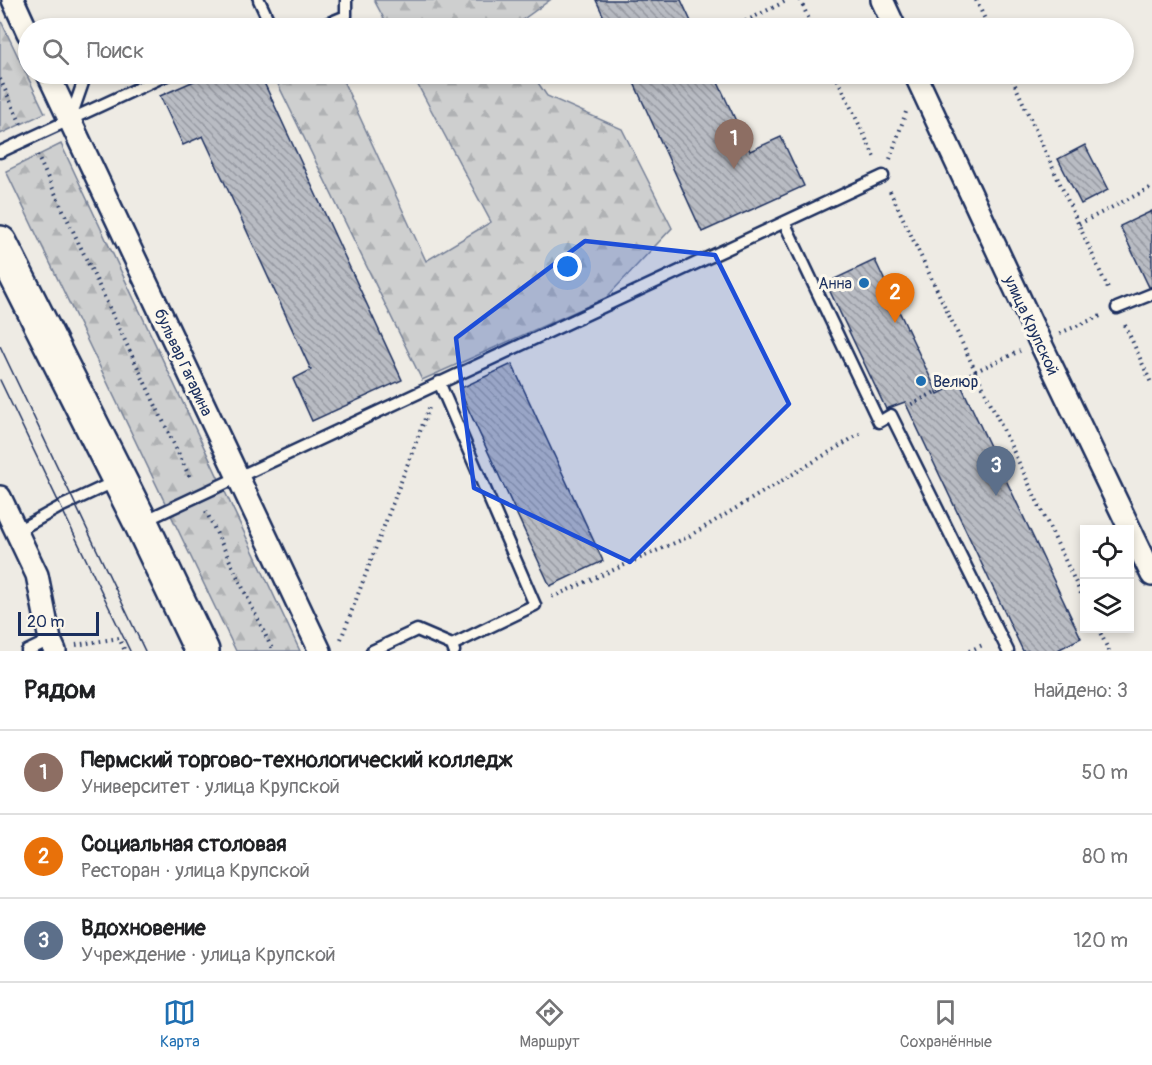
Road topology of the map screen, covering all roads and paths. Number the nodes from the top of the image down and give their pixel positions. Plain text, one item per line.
1 (13, 0) edge
2 (259, 0) edge
3 (345, 0) edge
4 (788, 0) edge
5 (800, 0) edge
6 (882, 0) edge
7 (976, 0) edge
8 (21, 18) edge
9 (266, 18) edge
10 (341, 18) edge
11 (752, 18) edge
12 (808, 18) edge
13 (890, 18) edge
14 (984, 18) edge
15 (0, 79) edge
16 (53, 84) edge
17 (83, 84) edge
18 (147, 84) edge
19 (840, 84) edge
20 (915, 84) edge
21 (920, 84) edge
22 (1015, 84) edge
23 (70, 120) junction
24 (21, 124) dead end
25 (0, 152) edge
26 (37, 155) dead end
27 (884, 177) junction
28 (1152, 187) edge
29 (785, 224) junction
30 (1079, 224) junction
31 (0, 243) edge
32 (1152, 294) edge
33 (1117, 308) junction
34 (976, 371) junction
35 (439, 382) junction
36 (1152, 385) edge
37 (891, 415) junction
38 (879, 422) junction
39 (239, 477) junction
40 (119, 480) junction
41 (199, 496) junction
42 (0, 498) edge
43 (141, 522) junction
44 (17, 531) junction
45 (1152, 575) edge
46 (1080, 592) edge
47 (535, 605) junction
48 (1100, 633) edge
49 (340, 640) dead end
50 (53, 646) edge
51 (453, 648) edge
52 (27, 651) edge
53 (125, 651) edge
54 (202, 651) edge
55 (273, 651) edge
56 (320, 651) edge
57 (372, 651) edge
58 (1008, 651) edge
59 (1109, 651) edge

1 - 8 street
2 - 9 lane
3 - 10 lane
4 - 11 path
5 - 12 path
6 - 13 street
7 - 14 path
15 - 24 path
16 - 23 street, бульвар Гагарина
17 - 23 lane
18 - 23 lane
19 - 27 path
20 - 27 path
21 - 45 street, улица Крупской
22 - 30 path
23 - 25 lane
23 - 39 street, бульвар Гагарина
26 - 41 path
27 - 29 lane
27 - 34 path
28 - 30 path
29 - 35 lane
29 - 38 lane
30 - 33 path
31 - 40 main road
32 - 33 lane
33 - 36 path
34 - 37 path
34 - 46 path
35 - 39 lane
35 - 47 lane
35 - 49 path
37 - 38 lane
37 - 58 lane
38 - 47 path
39 - 41 lane
39 - 56 street, бульвар Гагарина
40 - 43 main road
40 - 44 lane
41 - 43 lane
41 - 55 path
42 - 44 street
43 - 54 main road
44 - 50 street
47 - 51 lane
48 - 59 path
50 - 52 lane
50 - 53 path
51 - 57 lane

